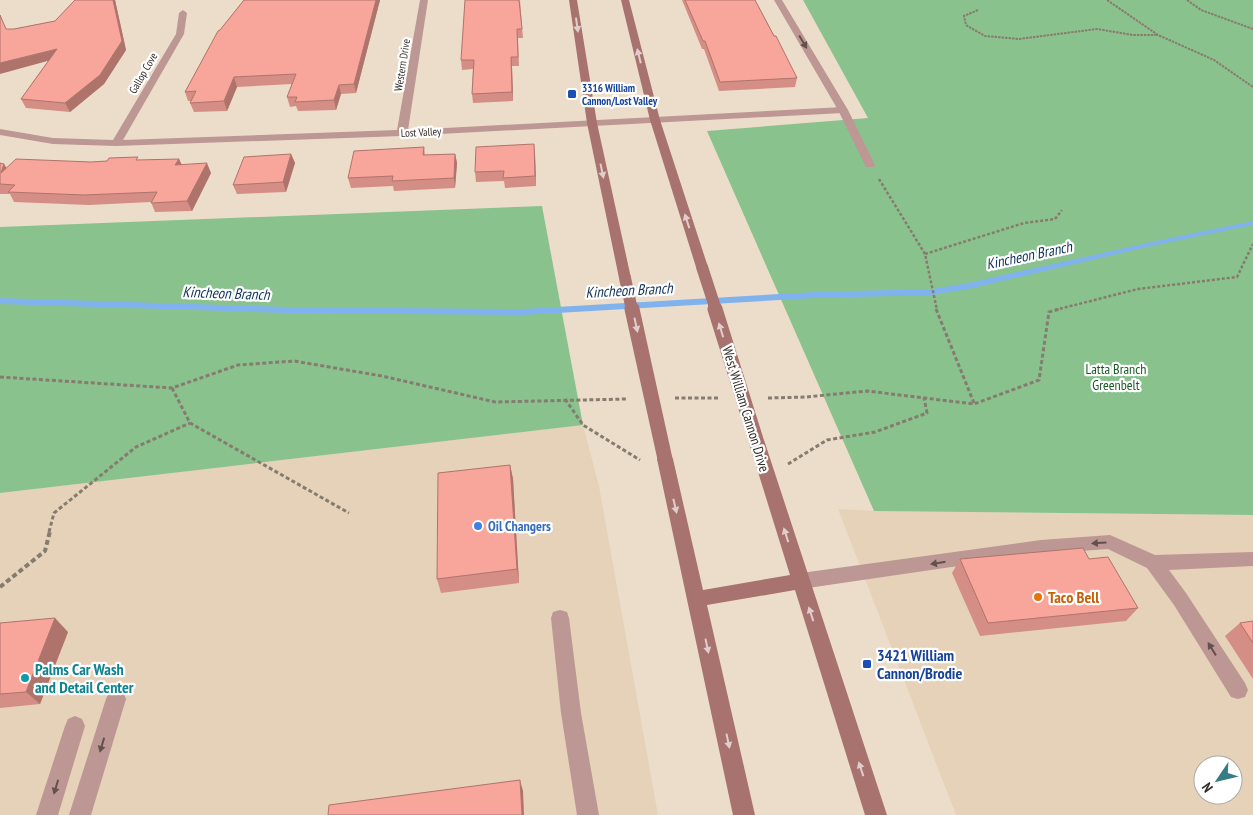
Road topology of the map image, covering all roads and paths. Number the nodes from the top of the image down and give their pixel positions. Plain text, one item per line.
1 (424, 0) edge
2 (573, 0) edge
3 (625, 0) edge
4 (778, 0) edge
5 (1107, 0) edge
6 (1187, 0) edge
7 (978, 10) dead end
8 (183, 12) dead end
9 (1253, 29) edge
10 (1158, 35) junction
11 (1253, 87) edge
12 (843, 110) junction
13 (655, 120) junction
14 (592, 123) junction
15 (0, 132) edge
16 (402, 133) junction
17 (116, 142) junction
18 (870, 166) joint
19 (1062, 210) dead end
20 (925, 254) junction
21 (172, 388) dead end
22 (924, 398) dead end
23 (565, 399) dead end
24 (974, 404) dead end
25 (190, 423) junction
26 (642, 461) dead end
27 (788, 464) dead end
28 (350, 513) dead end
29 (1253, 559) edge
30 (1153, 563) junction
31 (801, 581) junction
32 (0, 587) edge
33 (696, 599) junction
34 (560, 618) dead end
35 (1238, 690) dead end
36 (116, 699) dead end
37 (75, 726) dead end
38 (47, 815) edge
39 (80, 815) edge
40 (588, 815) edge
41 (744, 815) edge
42 (876, 815) edge

1 - 16 street, Western Drive
2 -> 14 main road
13 -> 3 main road, West William Cannon Drive
4 -> 12 street
5 - 10 path
6 - 9 path
7 - 10 path
8 - 17 street, Gallop Cove
10 - 11 path
12 - 13 street, Lost Valley
12 - 18 street
13 - 14 street, Lost Valley
31 -> 13 main road, West William Cannon Drive, bridge
14 - 16 street, Lost Valley
14 -> 33 main road, bridge
15 - 17 street, Lost Valley
16 - 17 street, Lost Valley
18 - 20 path
19 - 20 path
20 - 24 path
21 - 25 path
22 - 27 path
23 - 26 path
25 - 28 path
25 - 32 path
29 - 30 street
30 -> 31 street
35 -> 30 street
31 - 33 main road
42 -> 31 main road, West William Cannon Drive
33 -> 41 main road
34 - 40 street
36 -> 39 street
37 -> 38 street

